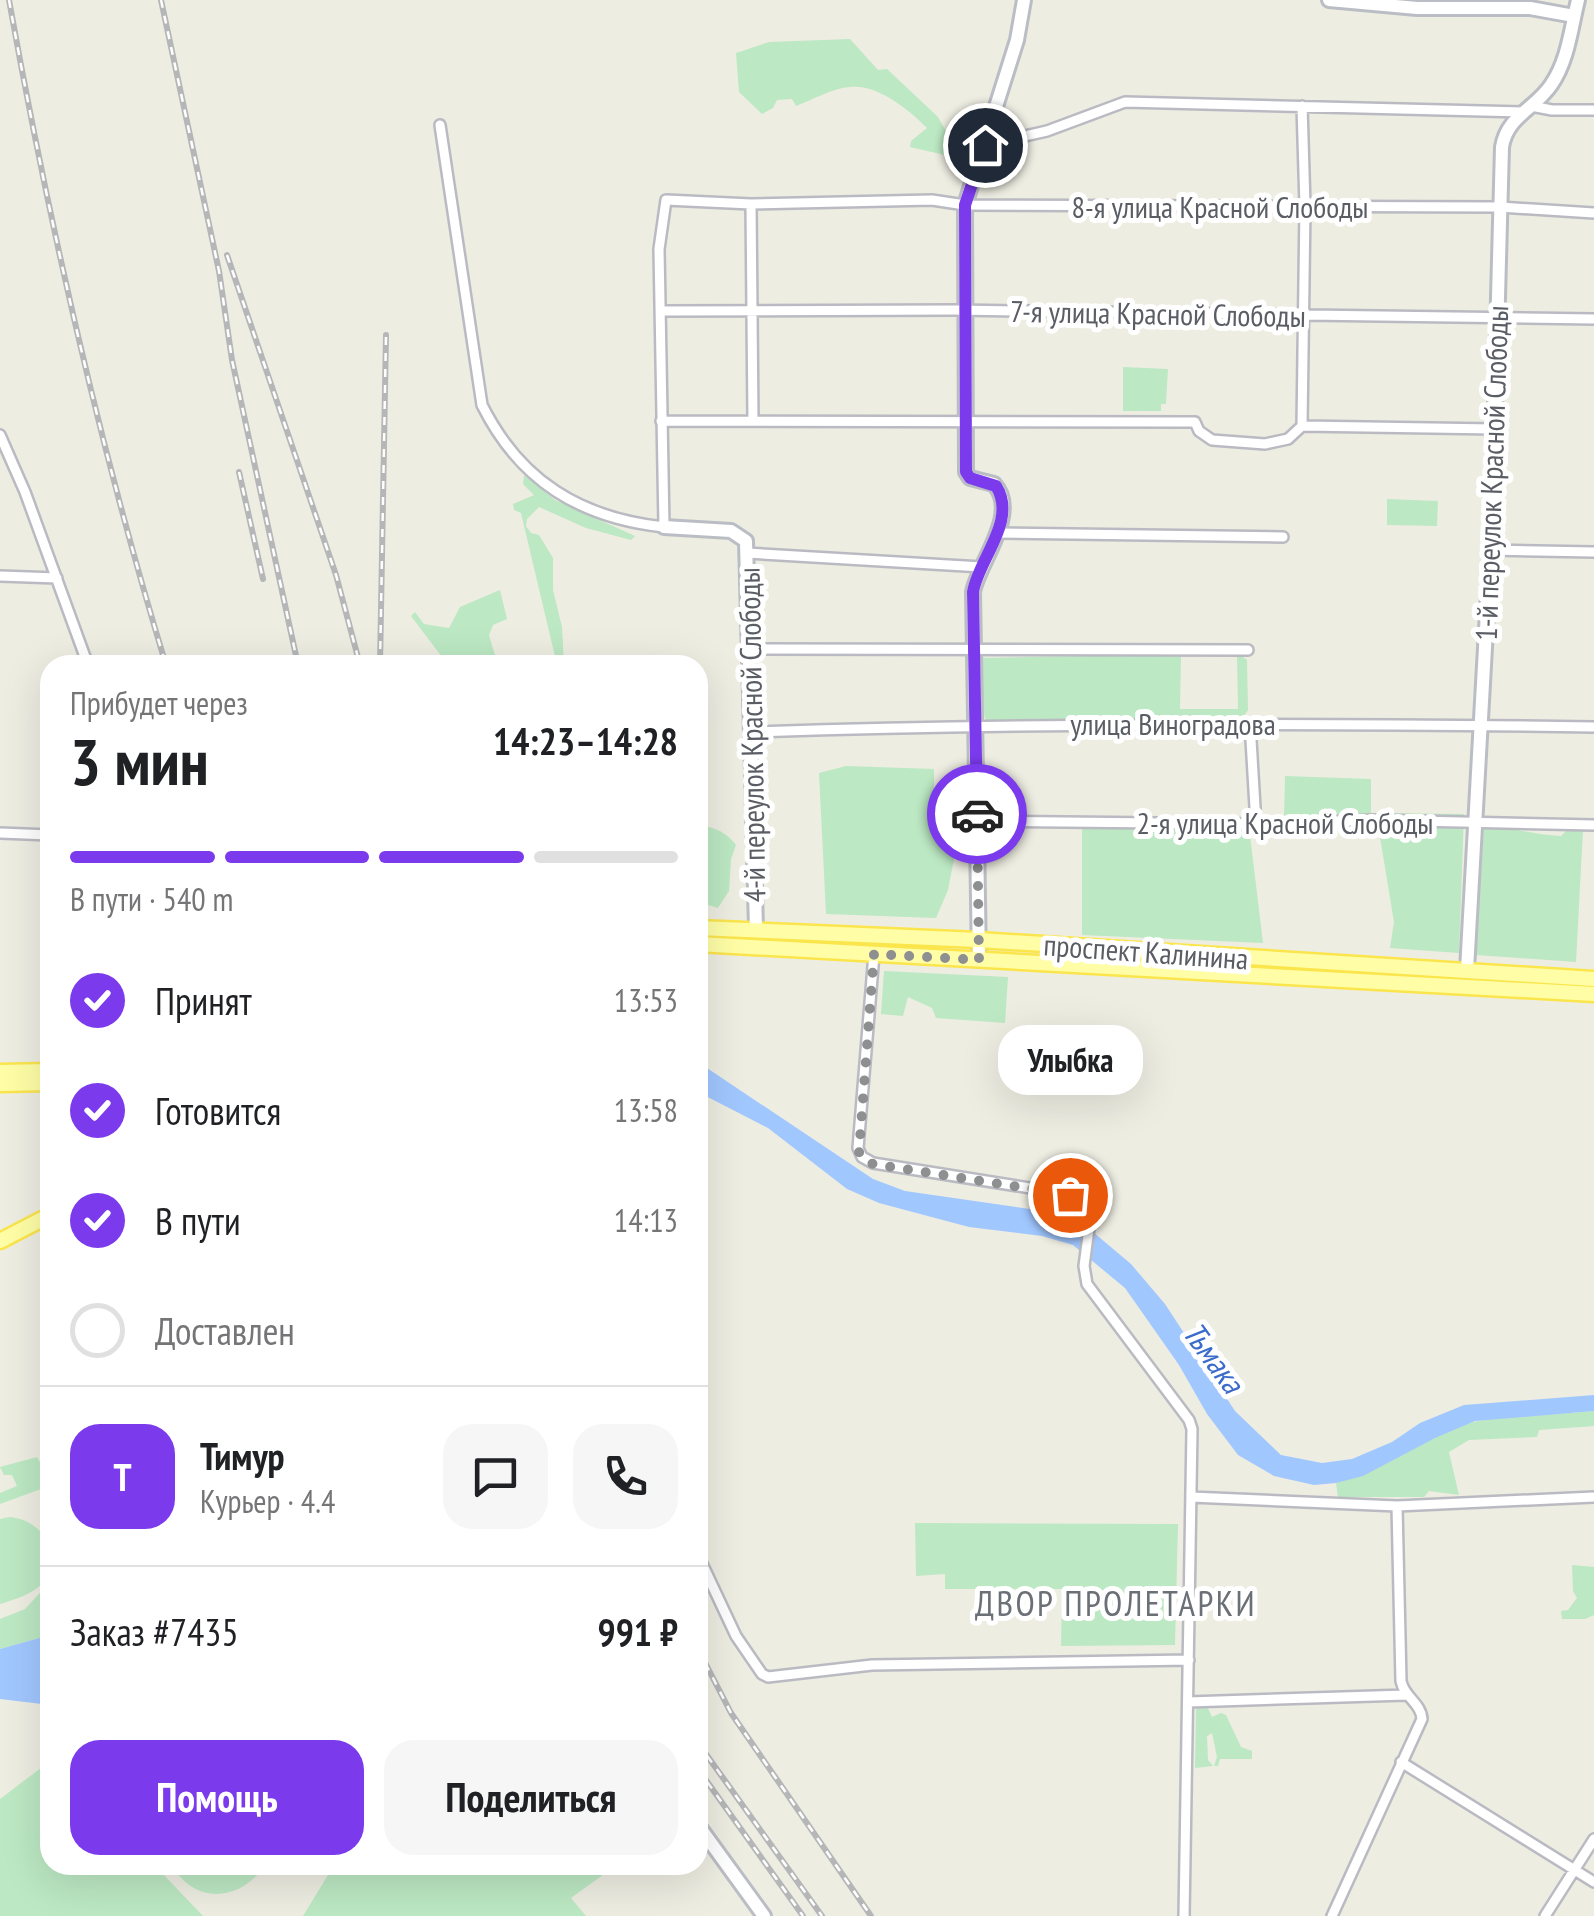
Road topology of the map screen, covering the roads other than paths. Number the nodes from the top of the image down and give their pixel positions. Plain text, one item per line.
1 (1024, 0) edge
2 (1328, 0) edge
3 (1578, 0) edge
4 (1574, 16) junction
5 (1302, 106) junction
6 (1527, 109) junction
7 (1594, 110) edge
8 (440, 125) dead end
9 (985, 145) junction
10 (968, 163) dead end
11 (752, 204) junction
12 (965, 205) junction
13 (1305, 206) junction
14 (1500, 207) junction
15 (1594, 213) edge
16 (752, 309) junction
17 (968, 310) junction
18 (662, 311) junction
19 (1304, 315) junction
20 (1498, 318) junction
21 (1594, 319) edge
22 (753, 421) junction
23 (661, 422) junction
24 (966, 424) junction
25 (1302, 426) junction
26 (1495, 429) junction
27 (0, 435) edge
28 (664, 528) junction
29 (998, 533) junction
30 (1283, 537) dead end
31 (1490, 550) junction
32 (1594, 552) edge
33 (746, 553) junction
34 (982, 567) junction
35 (0, 576) edge
36 (57, 578) junction
37 (749, 648) junction
38 (974, 650) junction
39 (1248, 650) dead end
40 (84, 655) edge
41 (1250, 723) junction
42 (975, 724) junction
43 (1480, 726) junction
44 (1594, 727) edge
45 (751, 732) junction
46 (977, 820) junction
47 (1474, 822) junction
48 (1256, 824) junction
49 (1594, 825) edge
50 (0, 833) edge
51 (40, 835) edge
52 (708, 928) edge
53 (756, 929) junction
54 (888, 935) junction
55 (979, 940) junction
56 (708, 944) edge
57 (744, 946) junction
58 (1132, 950) junction
59 (874, 954) junction
60 (979, 960) junction
61 (1118, 969) junction
62 (1467, 970) junction
63 (1594, 980) edge
64 (1458, 986) junction
65 (1594, 994) edge
66 (40, 1071) edge
67 (0, 1072) edge
68 (40, 1083) edge
69 (0, 1084) edge
70 (40, 1220) edge
71 (0, 1242) edge
72 (1191, 1497) junction
73 (1594, 1497) edge
74 (1397, 1506) junction
75 (708, 1576) edge
76 (1188, 1660) junction
77 (1406, 1695) junction
78 (1188, 1702) junction
79 (1401, 1762) junction
80 (708, 1838) edge
81 (1594, 1839) edge
82 (1574, 1870) junction
83 (1594, 1882) edge
84 (764, 1916) edge
85 (1184, 1916) edge
86 (1332, 1916) edge
87 (1544, 1916) edge

1 - 9 street
2 - 4 street
3 - 4 street, 1-й переулок Красной Слободы
4 - 6 street, 1-й переулок Красной Слободы
5 - 6 street
5 - 9 street
5 - 13 street
6 - 7 street
6 - 14 street, 1-й переулок Красной Слободы
8 - 28 street, 4-й переулок Красной Слободы
9 - 10 street
9 - 12 street
11 - 12 street, 8-я улица Красной Слободы
11 - 16 street
11 - 18 street, 8-я улица Красной Слободы
12 - 13 street, 8-я улица Красной Слободы
12 - 17 street
13 - 14 street, 8-я улица Красной Слободы
13 - 19 street
14 - 15 street, 8-я улица Красной Слободы
14 - 20 street, 1-й переулок Красной Слободы
16 - 17 street, 7-я улица Красной Слободы
16 - 18 street, 7-я улица Красной Слободы
16 - 22 street
17 - 19 street, 7-я улица Красной Слободы
17 - 24 street
18 - 23 street
19 - 20 street, 7-я улица Красной Слободы
19 - 25 street
20 - 21 street, 7-я улица Красной Слободы
20 - 26 street, 1-й переулок Красной Слободы
22 - 23 street
22 - 24 street
23 - 28 street
24 - 25 street
24 - 29 street
25 - 26 street
26 - 31 street, 1-й переулок Красной Слободы
27 - 36 street
28 - 33 street, 4-й переулок Красной Слободы
29 - 30 street
29 - 34 street
31 - 32 street
31 - 43 street, 1-й переулок Красной Слободы
33 - 34 street
33 - 37 street, 4-й переулок Красной Слободы
34 - 38 street
35 - 36 street
36 - 40 street
37 - 38 street
37 - 45 street, 4-й переулок Красной Слободы
38 - 39 street
38 - 42 street
41 - 42 street, улица Виноградова
41 - 43 street, улица Виноградова
41 - 48 street
42 - 45 street, улица Виноградова
42 - 46 street
43 - 44 street, улица Виноградова
43 - 47 street, 1-й переулок Красной Слободы
45 - 53 street, 4-й переулок Красной Слободы
46 - 48 street, 2-я улица Красной Слободы
46 - 55 street
47 - 48 street, 2-я улица Красной Слободы
47 - 49 street, 2-я улица Красной Слободы
47 - 62 street, 1-й переулок Красной Слободы
50 - 51 street
52 - 53 main road, проспект Калинина
53 - 54 main road, проспект Калинина
53 - 57 main road
54 - 55 main road, проспект Калинина
54 - 59 main road
55 - 58 main road, проспект Калинина
55 - 60 street
56 - 57 main road, проспект Калинина
57 - 59 main road, проспект Калинина
58 - 61 main road
58 - 62 main road, проспект Калинина
59 - 60 main road, проспект Калинина
59 - 72 street
60 - 61 main road, проспект Калинина
61 - 64 main road, проспект Калинина
62 - 63 main road, проспект Калинина
62 - 64 main road
64 - 65 main road, проспект Калинина
66 - 67 main road
68 - 69 main road
70 - 71 main road
72 - 74 street
72 - 76 street
73 - 74 street
74 - 77 street
75 - 76 street
76 - 78 street
77 - 78 street
77 - 79 street
78 - 85 street
79 - 82 street
79 - 86 street
80 - 84 street
81 - 82 street
82 - 83 street
82 - 87 street

